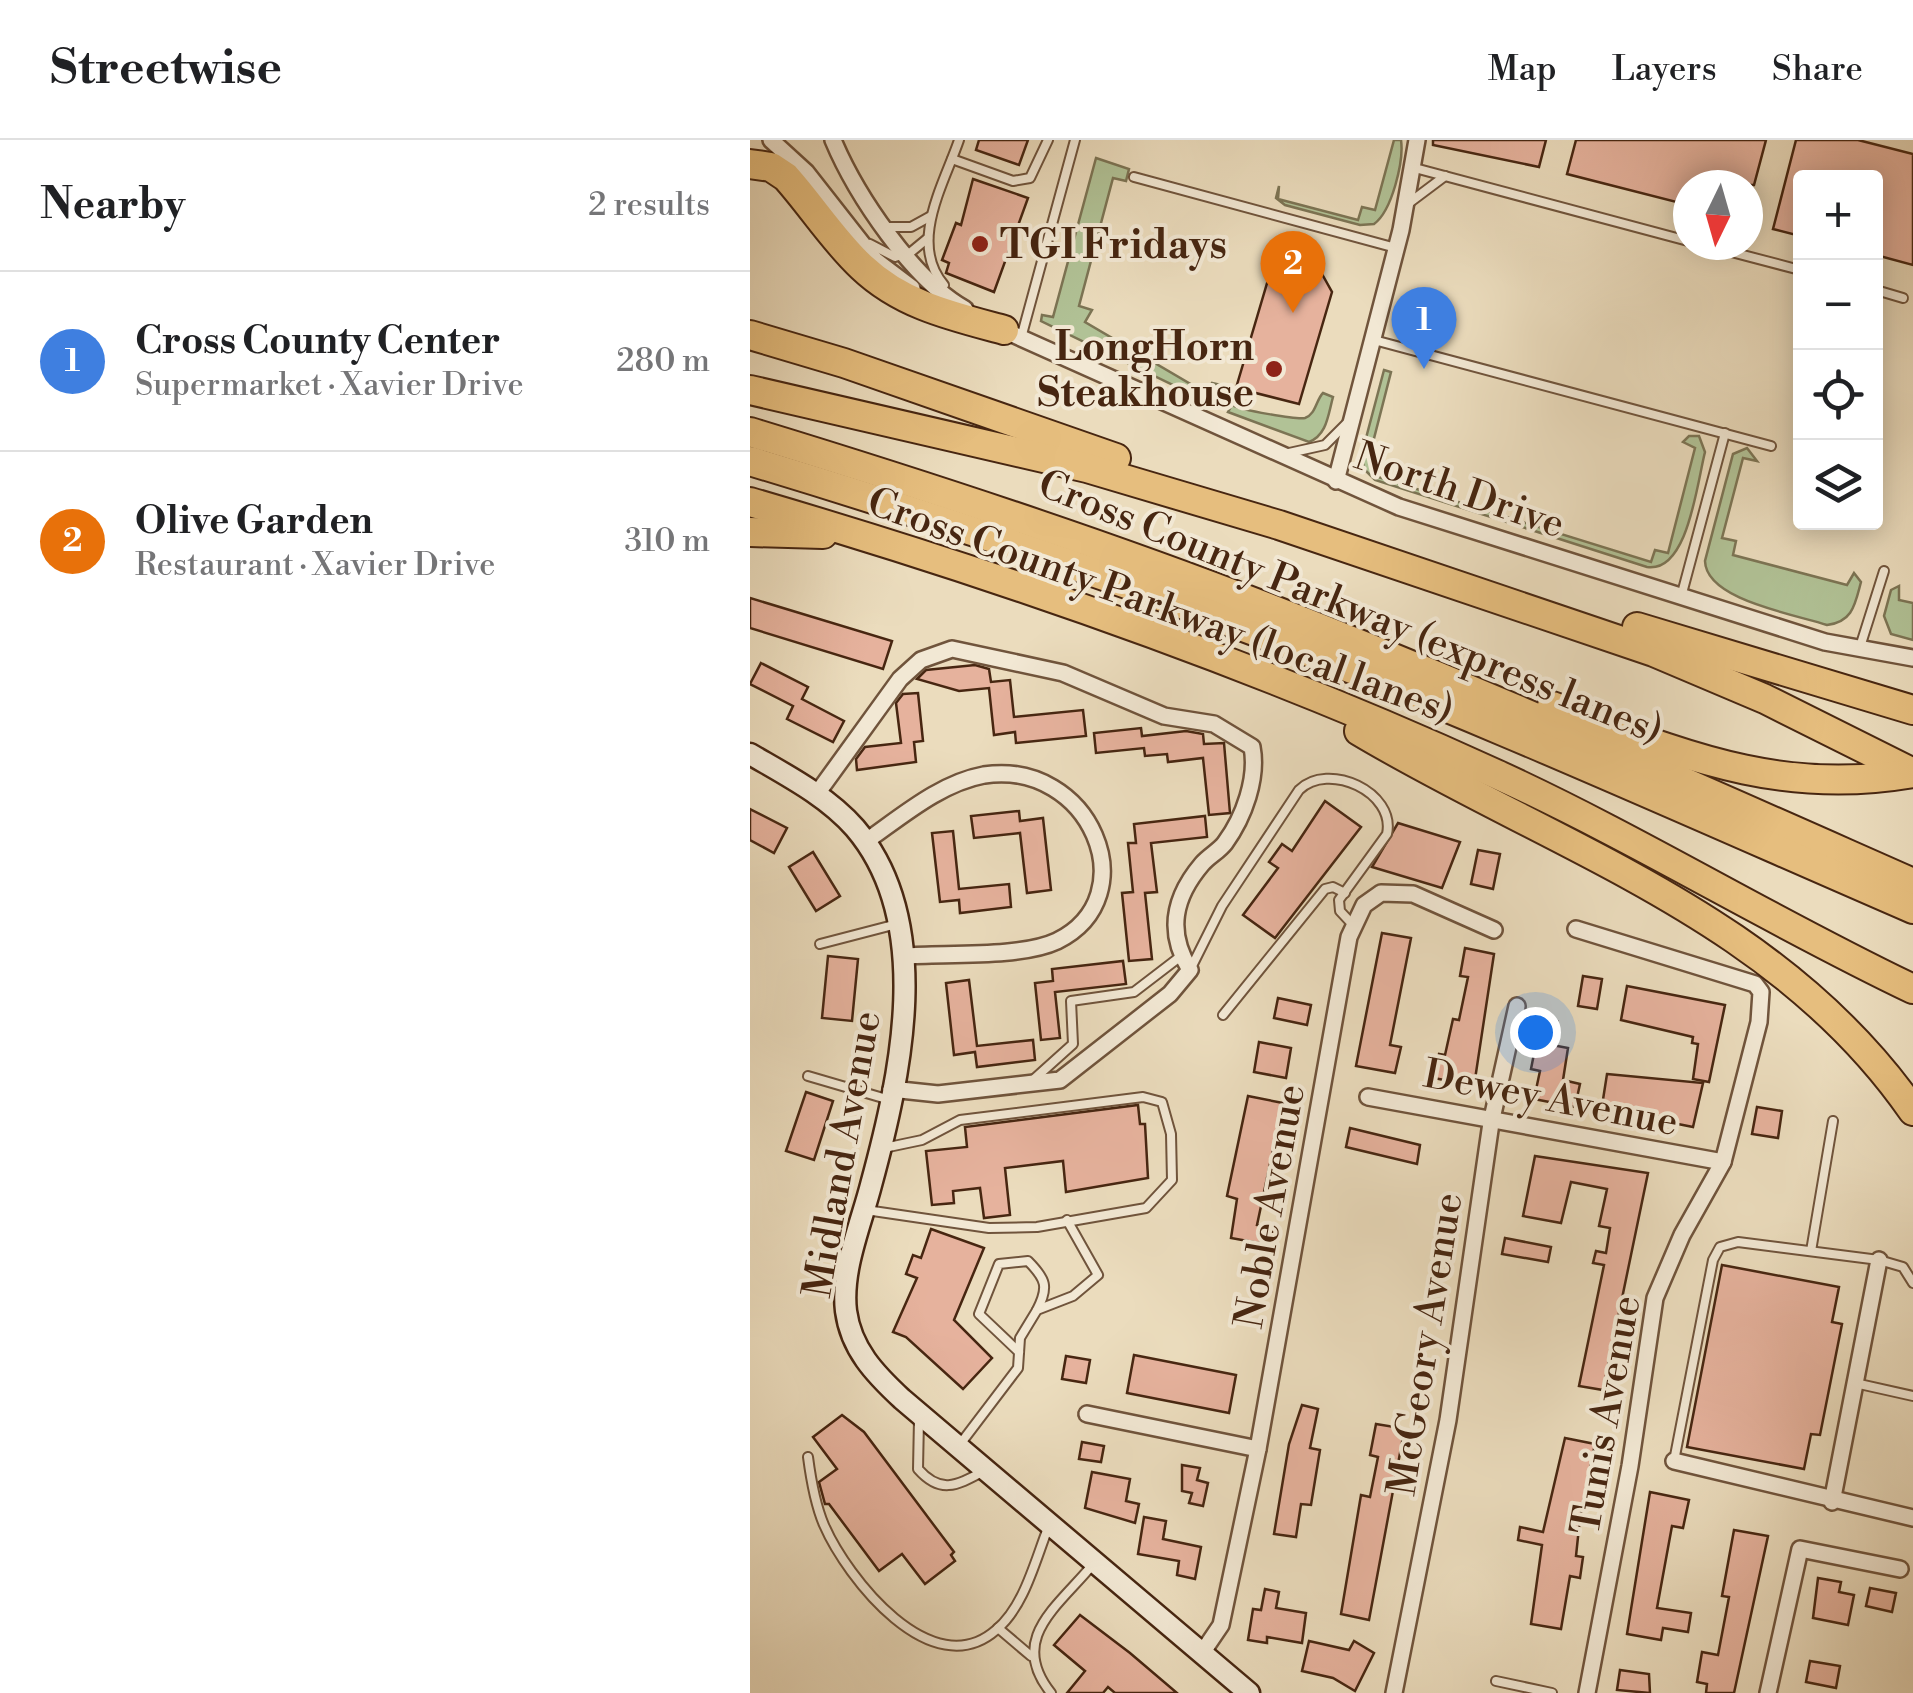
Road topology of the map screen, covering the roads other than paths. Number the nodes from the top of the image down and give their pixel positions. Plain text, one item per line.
1 (771, 140) edge
2 (833, 140) edge
3 (959, 140) edge
4 (1048, 140) edge
5 (1075, 140) edge
6 (1417, 140) edge
7 (952, 159) junction
8 (750, 164) edge
9 (1411, 167) junction
10 (1444, 176) junction
11 (1134, 178) dead end
12 (1405, 208) junction
13 (931, 216) junction
14 (887, 228) junction
15 (858, 236) junction
16 (1673, 236) edge
17 (928, 238) junction
18 (1396, 248) junction
19 (905, 254) junction
20 (1762, 260) edge
21 (1793, 268) edge
22 (1883, 292) edge
23 (1903, 298) dead end
24 (1012, 334) junction
25 (750, 335) edge
26 (1372, 340) junction
27 (750, 390) edge
28 (1352, 418) junction
29 (750, 432) edge
30 (1725, 434) junction
31 (1771, 446) dead end
32 (1277, 454) junction
33 (750, 461) edge
34 (1336, 481) junction
35 (750, 502) edge
36 (1279, 525) junction
37 (750, 532) edge
38 (858, 535) junction
39 (1884, 571) dead end
40 (1427, 574) junction
41 (1681, 596) junction
42 (1266, 607) junction
43 (1859, 651) junction
44 (1913, 658) edge
45 (1280, 684) junction
46 (1913, 710) edge
47 (750, 754) edge
48 (1913, 773) edge
49 (816, 794) junction
50 (865, 842) junction
51 (1913, 882) edge
52 (1345, 892) junction
53 (1913, 910) edge
54 (901, 923) junction
55 (1354, 926) junction
56 (1494, 930) dead end
57 (1576, 930) dead end
58 (820, 944) dead end
59 (905, 956) junction
60 (1186, 963) junction
61 (1913, 989) edge
62 (1517, 1006) dead end
63 (1223, 1015) dead end
64 (808, 1076) dead end
65 (1026, 1085) junction
66 (890, 1095) junction
67 (1368, 1097) dead end
68 (1913, 1111) edge
69 (1834, 1121) dead end
70 (1492, 1123) junction
71 (880, 1149) junction
72 (1723, 1162) junction
73 (864, 1210) junction
74 (1067, 1220) junction
75 (1811, 1251) junction
76 (1879, 1260) junction
77 (1913, 1283) edge
78 (1037, 1310) junction
79 (1019, 1352) junction
80 (1855, 1383) junction
81 (1913, 1396) edge
82 (1087, 1414) dead end
83 (920, 1415) junction
84 (958, 1447) junction
85 (1258, 1449) junction
86 (808, 1458) dead end
87 (1674, 1461) joint
88 (985, 1470) junction
89 (1832, 1502) junction
90 (1913, 1518) edge
91 (1049, 1525) junction
92 (1094, 1563) junction
93 (1900, 1569) dead end
94 (998, 1628) junction
95 (1202, 1653) junction
96 (1031, 1656) junction
97 (1496, 1681) dead end
98 (1051, 1693) edge
99 (1249, 1693) edge
100 (1394, 1693) edge
101 (1552, 1693) edge
102 (1587, 1693) edge
103 (1768, 1693) edge

1 - 15 street, North Drive
2 - 14 street, North Drive
3 - 7 lane
4 - 7 lane
5 - 24 lane
6 - 9 street
7 - 13 lane
8 - 24 highway
9 - 10 lane
9 - 12 street
10 - 12 lane
10 - 16 lane
11 - 18 lane
12 - 18 street
13 - 14 lane
13 - 17 lane
14 - 19 street, North Drive
15 - 19 lane
15 - 24 street, North Drive
17 - 19 lane
17 - 24 lane
18 - 26 street
19 - 24 street, North Drive
20 - 21 lane
22 - 23 lane
24 - 32 street, North Drive
25 - 36 highway
26 - 28 street
26 - 30 lane
27 - 36 highway, Cross County Parkway (local lanes)
28 - 32 lane
28 - 34 street
29 - 42 highway, Cross County Parkway (express lanes)
30 - 31 lane
30 - 41 lane
32 - 34 street, North Drive
33 - 53 highway, Cross County Parkway (express lanes)
34 - 41 street, North Drive
35 - 38 highway, Cross County Parkway (local lanes)
36 - 40 highway, Cross County Parkway (local lanes)
37 - 38 highway
38 - 45 highway, Cross County Parkway (local lanes)
39 - 43 lane
40 - 46 highway
40 - 48 highway, Cross County Parkway (local lanes)
41 - 43 street, North Drive
42 - 48 highway
42 - 51 highway, Cross County Parkway (express lanes)
43 - 44 street, North Drive
45 - 61 highway, Cross County Parkway (local lanes)
45 - 68 highway
47 - 49 street, Midland Avenue
49 - 50 street, Midland Avenue
49 - 60 street
50 - 54 street, Midland Avenue
50 - 59 street
52 - 55 lane
52 - 60 lane
52 - 63 lane
54 - 58 lane
54 - 59 street, Midland Avenue
55 - 56 street, Noble Avenue
55 - 85 street, Noble Avenue
57 - 72 street, Tunis Avenue
59 - 66 street, Midland Avenue
60 - 65 street
60 - 65 lane
62 - 70 street, McGeory Avenue
64 - 66 lane
65 - 66 street
66 - 71 street, Midland Avenue
67 - 70 street, Dewey Avenue
69 - 75 lane
70 - 72 street, Dewey Avenue
70 - 100 street, McGeory Avenue
71 - 73 street, Midland Avenue
71 - 74 lane
72 - 102 street, Tunis Avenue
73 - 74 lane
73 - 83 street, Midland Avenue
74 - 78 lane
75 - 76 lane
75 - 87 lane
76 - 77 lane
76 - 80 street
78 - 79 lane
78 - 79 lane
79 - 84 lane
80 - 81 lane
80 - 89 street
82 - 85 street
83 - 84 street, Midland Avenue
83 - 88 lane
84 - 88 street, Midland Avenue
85 - 95 street, Noble Avenue
86 - 94 lane
87 - 89 street
88 - 91 street, Midland Avenue
89 - 90 street
91 - 92 street, Midland Avenue
91 - 94 lane
92 - 95 street, Midland Avenue
92 - 96 lane
93 - 103 street
94 - 96 lane
95 - 99 street, Midland Avenue
96 - 98 lane
97 - 101 lane

